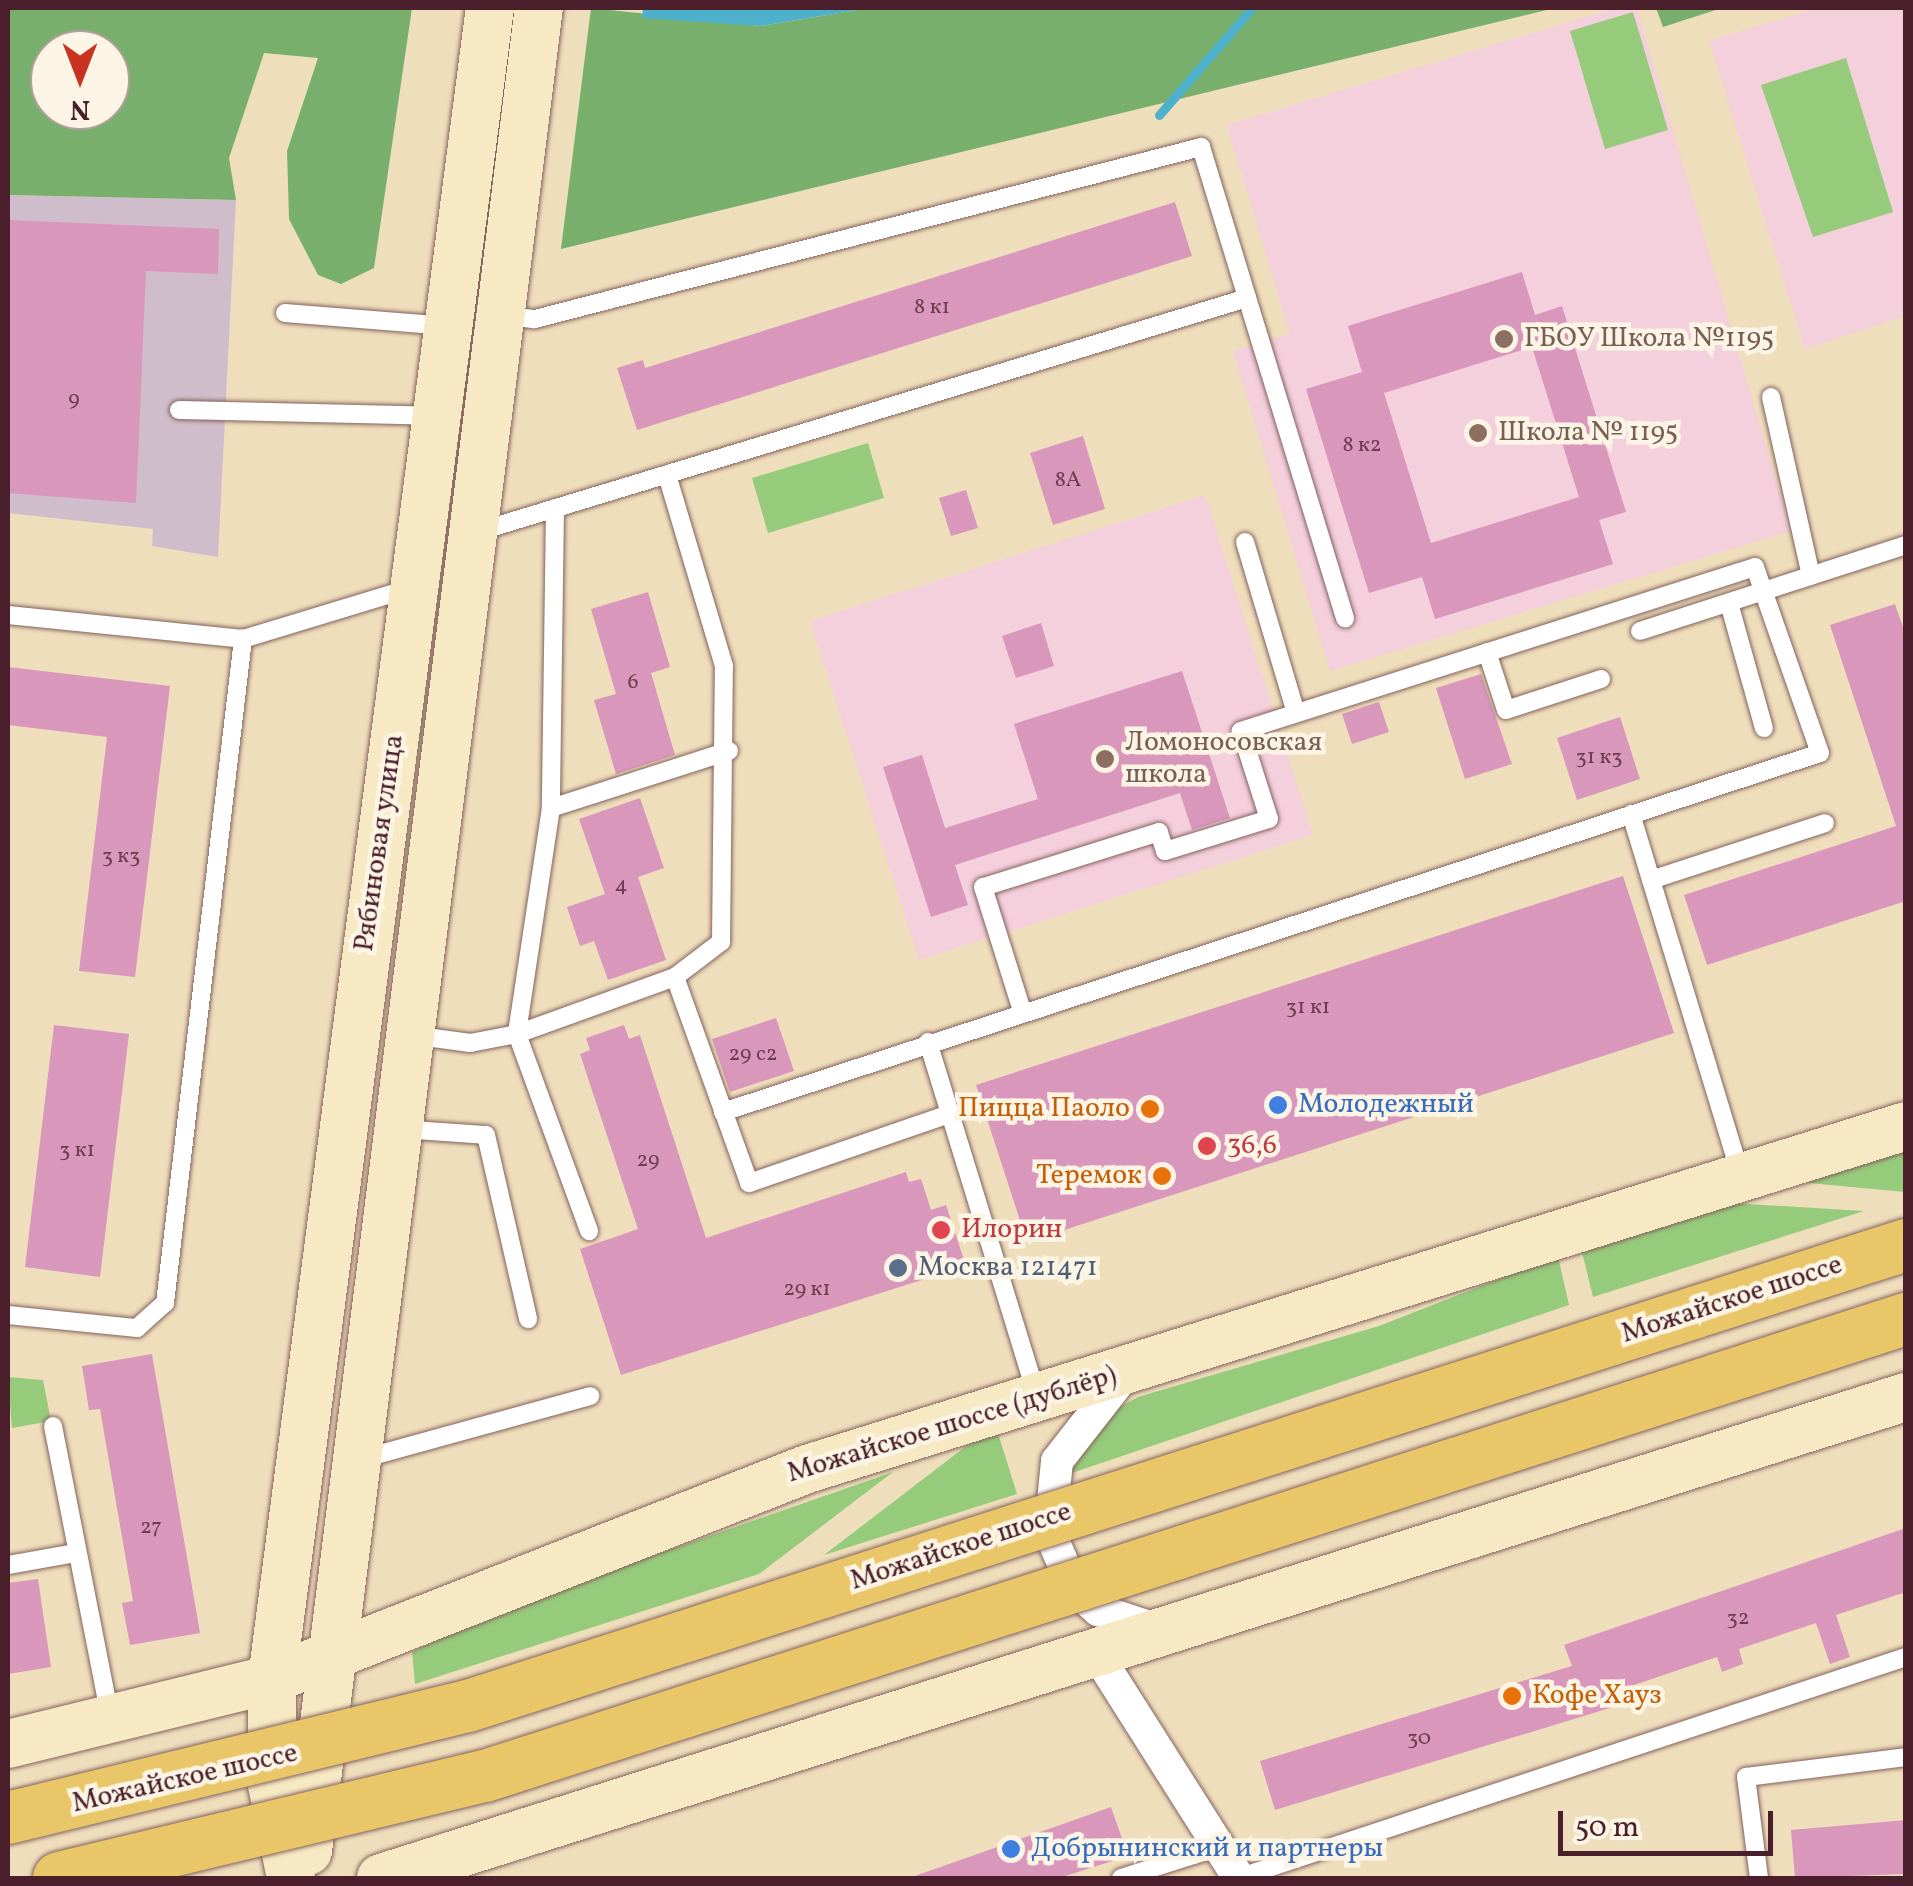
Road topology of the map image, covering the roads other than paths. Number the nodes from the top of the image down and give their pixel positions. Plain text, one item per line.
1 (490, 8) edge
2 (539, 8) edge
3 (1247, 298) junction
4 (285, 313) dead end
5 (499, 315) junction
6 (448, 326) junction
7 (1771, 398) dead end
8 (179, 410) dead end
9 (436, 416) junction
10 (667, 475) junction
11 (555, 508) junction
12 (471, 534) junction
13 (1244, 542) dead end
14 (1906, 545) edge
15 (1812, 576) junction
16 (414, 587) junction
17 (1764, 591) junction
18 (1728, 602) junction
19 (8, 615) edge
20 (1344, 618) dead end
21 (1640, 632) dead end
22 (244, 639) junction
23 (1488, 652) junction
24 (1600, 679) dead end
25 (1296, 712) junction
26 (1764, 728) dead end
27 (729, 750) junction
28 (552, 808) junction
29 (1631, 814) junction
30 (1825, 823) dead end
31 (1651, 880) junction
32 (674, 977) junction
33 (1022, 1011) junction
34 (407, 1034) junction
35 (517, 1034) junction
36 (928, 1042) junction
37 (723, 1112) junction
38 (952, 1113) junction
39 (1906, 1126) edge
40 (395, 1129) junction
41 (1741, 1176) junction
42 (590, 1231) dead end
43 (1906, 1245) edge
44 (8, 1315) edge
45 (1906, 1318) edge
46 (528, 1319) dead end
47 (1129, 1369) junction
48 (590, 1396) dead end
49 (1037, 1397) junction
50 (1906, 1397) edge
51 (53, 1426) dead end
52 (352, 1461) junction
53 (76, 1553) junction
54 (8, 1565) edge
55 (1172, 1634) junction
56 (1098, 1656) junction
57 (1906, 1657) edge
58 (327, 1660) junction
59 (272, 1678) junction
60 (112, 1723) junction
61 (8, 1744) edge
62 (1906, 1757) edge
63 (8, 1818) edge
64 (1219, 1847) junction
65 (59, 1878) edge
66 (291, 1878) edge
67 (302, 1878) edge
68 (381, 1878) edge
69 (1121, 1878) edge
70 (1238, 1878) edge
71 (1759, 1878) edge

1 - 6 main road, Рябиновая улица
2 - 5 main road, Рябиновая улица
3 - 5 lane
3 - 10 lane
3 - 20 lane
4 - 6 lane
5 - 12 main road, Рябиновая улица
6 - 9 main road, Рябиновая улица
7 - 15 lane
8 - 9 lane
9 - 16 main road, Рябиновая улица
10 - 11 lane
10 - 27 lane
11 - 12 lane
11 - 28 lane
12 - 34 main road, Рябиновая улица
13 - 25 lane
14 - 15 lane
15 - 17 lane
16 - 22 lane
16 - 59 main road, Рябиновая улица
17 - 18 lane
17 - 23 lane
17 - 29 lane
18 - 21 lane
18 - 26 lane
19 - 22 lane
22 - 44 lane
23 - 24 lane
23 - 25 lane
25 - 33 lane
27 - 28 lane
27 - 32 lane
28 - 35 lane
29 - 31 lane
29 - 33 lane
30 - 31 lane
31 - 41 lane
32 - 35 lane
32 - 37 lane
33 - 36 lane
34 - 35 lane
34 - 40 main road, Рябиновая улица
35 - 42 lane
36 - 37 lane
36 - 38 lane
37 - 38 lane
38 - 49 lane
39 - 41 main road, Можайское шоссе (дублёр)
40 - 46 lane
40 - 52 main road, Рябиновая улица
41 - 47 main road, Можайское шоссе (дублёр)
43 - 63 main road, Можайское шоссе, bridge
45 - 65 main road, bridge
47 - 49 main road, Можайское шоссе (дублёр)
47 - 55 street
48 - 52 lane
49 - 58 main road, Можайское шоссе (дублёр)
50 - 55 main road
51 - 53 lane
52 - 58 main road, Рябиновая улица
53 - 54 lane
53 - 60 lane
55 - 56 main road
56 - 64 street
56 - 68 main road
57 - 70 lane
58 - 59 main road, Можайское шоссе (дублёр)
58 - 67 main road, Рябиновая улица
59 - 60 main road, Можайское шоссе (дублёр)
59 - 66 main road, Рябиновая улица
60 - 61 main road, Можайское шоссе (дублёр)
62 - 71 lane
64 - 69 lane
64 - 70 street

